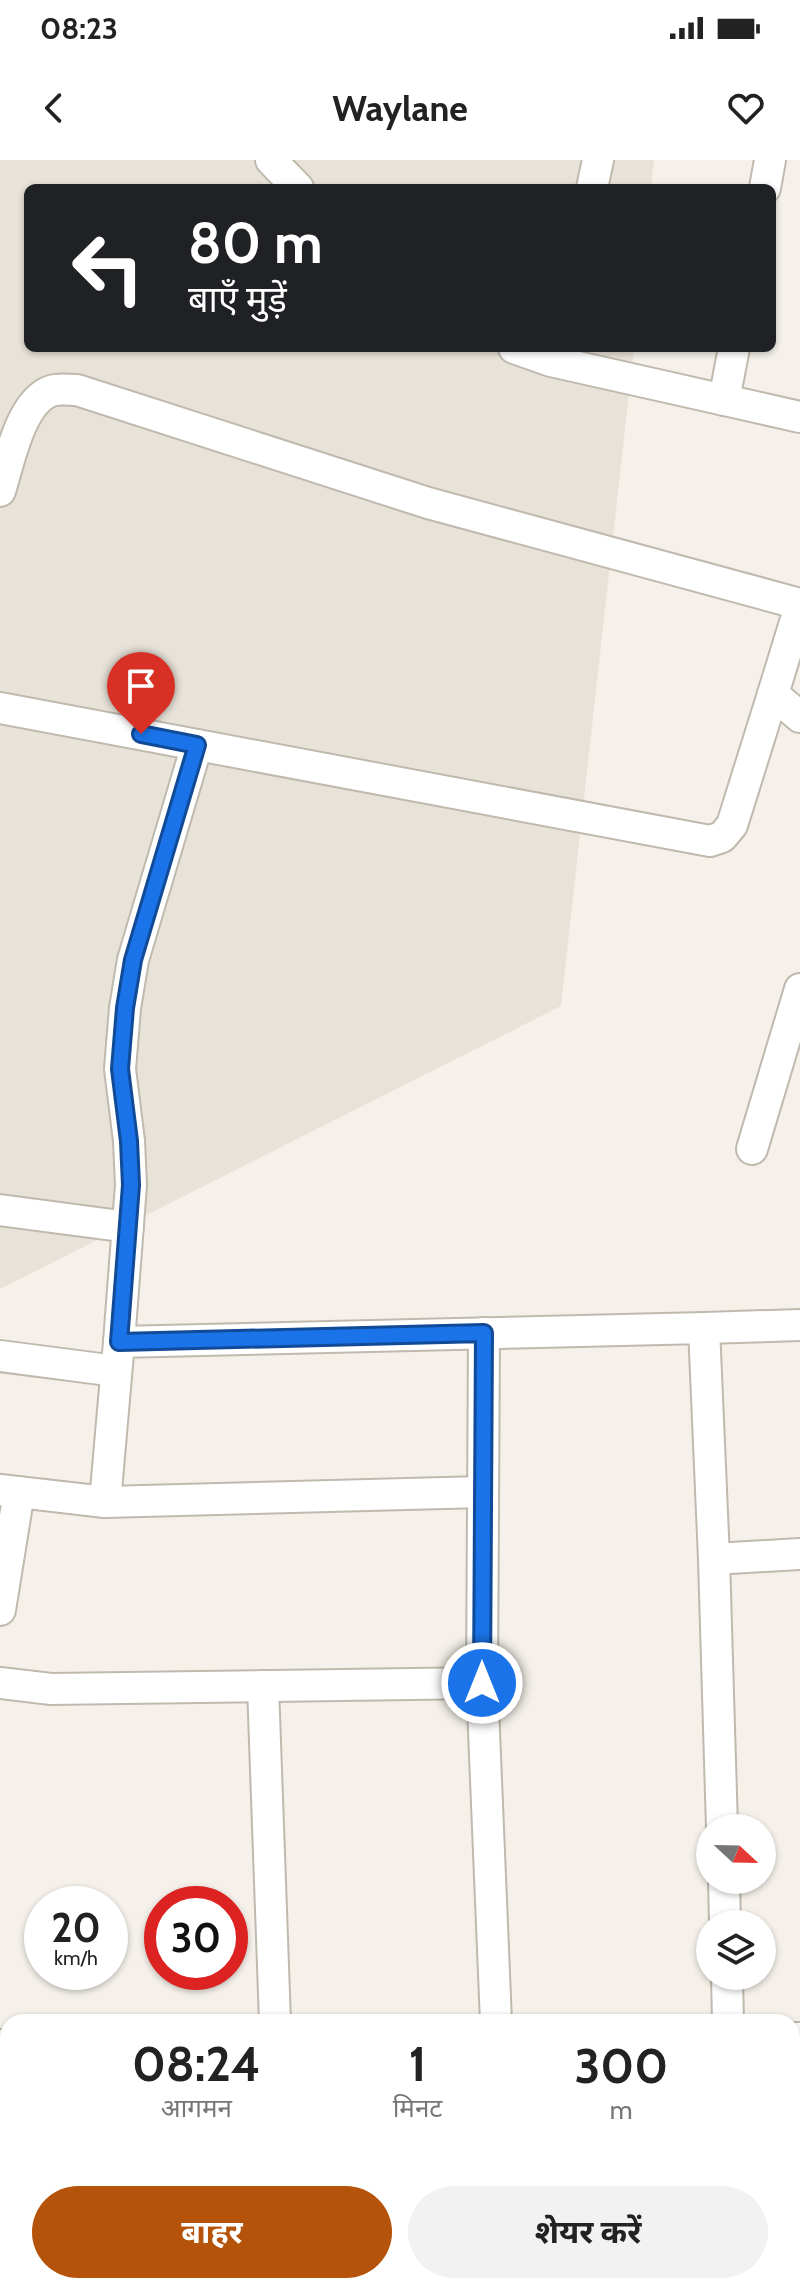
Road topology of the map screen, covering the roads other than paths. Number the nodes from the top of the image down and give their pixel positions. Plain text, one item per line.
1 (271, 160) edge
2 (598, 160) edge
3 (770, 160) edge
4 (294, 184) edge
5 (593, 184) edge
6 (766, 184) edge
7 (733, 352) edge
8 (553, 354) edge
9 (724, 400) junction
10 (800, 417) edge
11 (2, 478) edge
12 (800, 605) edge
13 (773, 694) junction
14 (0, 708) edge
15 (800, 717) edge
16 (197, 745) junction
17 (800, 989) edge
18 (752, 1149) dead end
19 (0, 1210) edge
20 (128, 1227) junction
21 (800, 1325) edge
22 (704, 1328) junction
23 (484, 1333) junction
24 (0, 1356) edge
25 (117, 1357) junction
26 (10, 1491) edge
27 (483, 1492) junction
28 (105, 1502) junction
29 (800, 1554) edge
30 (714, 1559) junction
31 (0, 1610) edge
32 (0, 1683) edge
33 (482, 1683) junction
34 (263, 1686) junction
35 (722, 1814) edge
36 (727, 1990) edge
37 (275, 2014) edge
38 (496, 2014) edge
39 (728, 2014) edge

1 - 4 street
2 - 5 street
3 - 6 street
7 - 9 street
8 - 9 street
9 - 10 street
11 - 12 street
12 - 13 street
13 - 15 street
13 - 16 street
14 - 16 street
16 - 20 street
17 - 18 street
19 - 20 street
20 - 25 street
21 - 22 street
22 - 23 street
22 - 30 street
23 - 25 street
23 - 27 street
24 - 25 street
25 - 28 street
26 - 28 street
26 - 31 street
27 - 28 street
27 - 33 street
29 - 30 street
30 - 35 street
32 - 34 street
33 - 34 street
33 - 38 street
34 - 37 street
36 - 39 street

